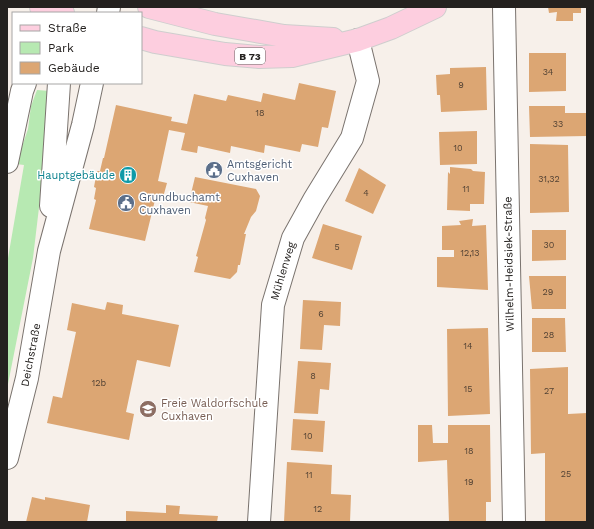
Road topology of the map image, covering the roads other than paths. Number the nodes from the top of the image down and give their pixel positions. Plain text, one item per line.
1 (41, 7) edge
2 (149, 7) edge
3 (435, 7) edge
4 (504, 7) edge
5 (59, 12) edge
6 (142, 38) edge
7 (358, 40) junction
8 (25, 84) edge
9 (59, 84) edge
10 (92, 84) edge
11 (7, 162) edge
12 (49, 251) junction
13 (7, 458) edge
14 (259, 522) edge
15 (514, 522) edge

1 - 5 main road
2 - 7 main road, B 73
3 - 7 main road, B 73
4 - 15 street, Wilhelm-Heidsiek-Straße
6 - 7 main road, B 73
7 - 14 street, Mühlenweg
8 - 11 street
9 - 12 street, Deichstraße
10 - 12 street, Deichstraße
12 - 13 street, Deichstraße

